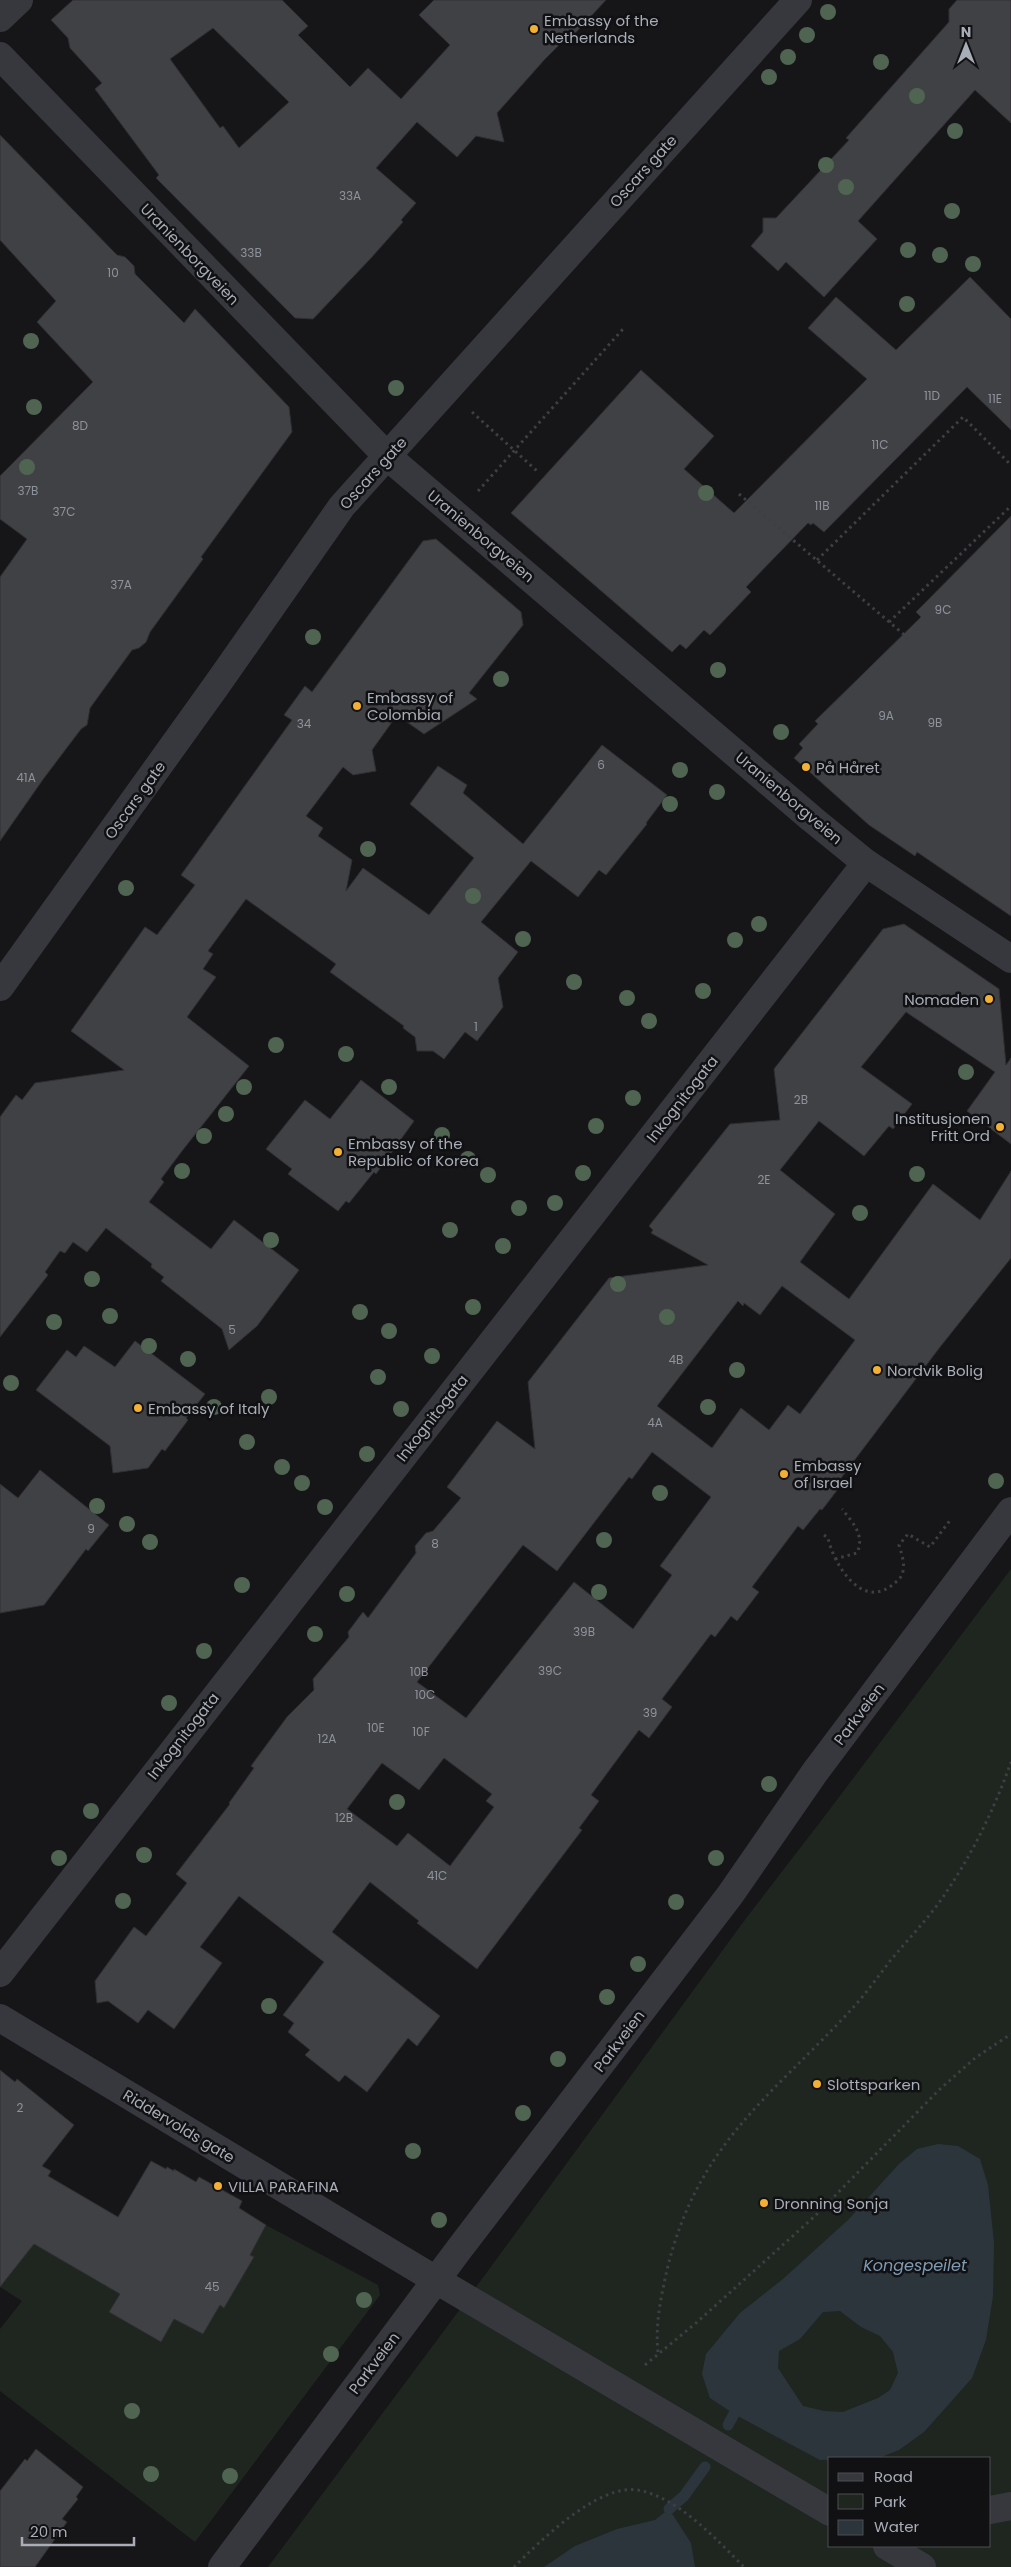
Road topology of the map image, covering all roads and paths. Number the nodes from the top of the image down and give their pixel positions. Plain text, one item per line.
1 (19, 0) edge
2 (798, 0) edge
3 (0, 18) edge
4 (0, 56) edge
5 (623, 330) dead end
6 (467, 408) dead end
7 (515, 450) junction
8 (388, 457) junction
9 (1011, 465) edge
10 (537, 471) dead end
11 (476, 493) dead end
12 (739, 494) dead end
13 (1011, 506) edge
14 (817, 560) junction
15 (889, 622) junction
16 (908, 638) dead end
17 (866, 863) junction
18 (1011, 958) edge
19 (0, 987) edge
20 (842, 1509) dead end
21 (1011, 1510) edge
22 (951, 1520) dead end
23 (824, 1534) dead end
24 (835, 1559) junction
25 (1011, 1762) edge
26 (0, 1973) edge
27 (0, 2018) edge
28 (1011, 2034) edge
29 (436, 2280) junction
30 (658, 2352) junction
31 (616, 2388) junction
32 (1011, 2506) edge
33 (991, 2510) edge
34 (828, 2511) edge
35 (889, 2547) edge
36 (222, 2567) edge
37 (514, 2567) edge
38 (744, 2567) edge
39 (922, 2567) edge

1 - 3 street
2 - 8 street, Oscars gate
4 - 8 street, Uranienborgveien
5 - 7 path
6 - 7 path
7 - 10 path
7 - 11 path
8 - 17 street, Uranienborgveien
8 - 19 street, Oscars gate
9 - 14 path
12 - 14 path
13 - 15 path
14 - 15 path
15 - 16 path
17 - 18 street, Uranienborgveien
17 - 26 street, Inkognitogata
20 - 24 path
21 - 29 street, Parkveien
22 - 24 path
23 - 24 path
25 - 30 path
27 - 29 street, Riddervolds gate
28 - 30 path
29 - 31 street, Riddervolds gate
29 - 36 street, Parkveien
30 - 31 path
31 - 34 street, Riddervolds gate
32 - 33 street
35 - 39 street
37 - 38 path

